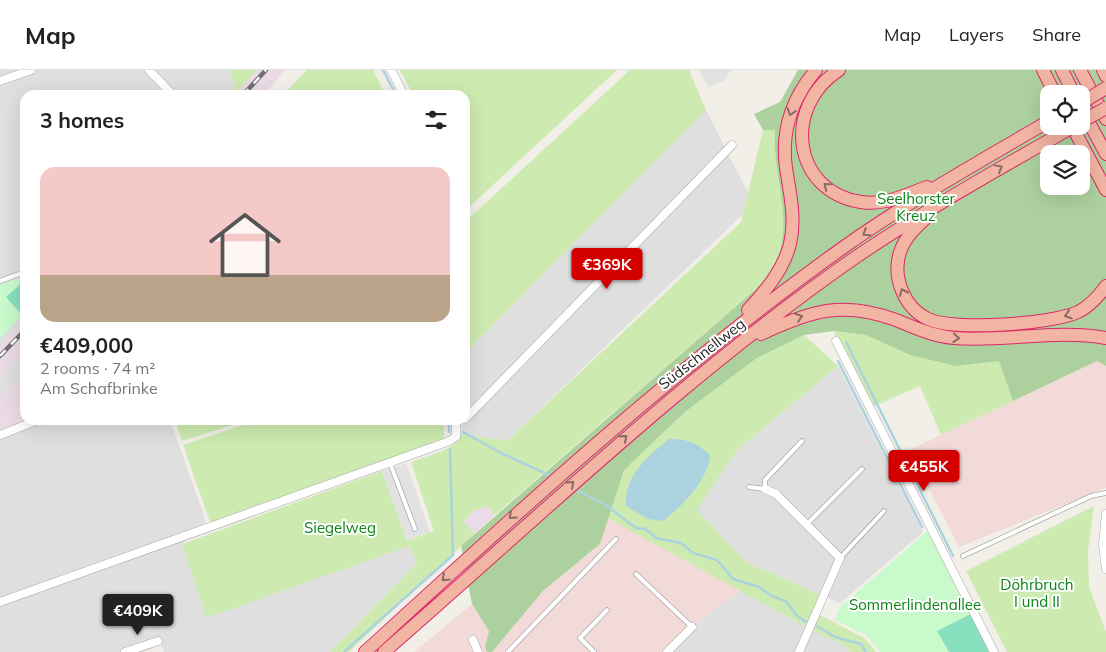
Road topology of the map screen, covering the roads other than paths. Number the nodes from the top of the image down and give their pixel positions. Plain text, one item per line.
1 (31, 70) edge
2 (149, 70) edge
3 (391, 70) edge
4 (816, 70) edge
5 (839, 70) edge
6 (1043, 70) edge
7 (1062, 70) edge
8 (1080, 70) edge
9 (1103, 70) edge
10 (1106, 76) edge
11 (0, 81) edge
12 (1050, 85) edge
13 (1070, 85) edge
14 (1106, 88) edge
15 (168, 90) edge
16 (401, 90) edge
17 (1090, 98) edge
18 (1106, 108) edge
19 (1090, 117) edge
20 (1106, 119) edge
21 (1090, 125) edge
22 (1040, 127) edge
23 (1058, 135) edge
24 (1078, 135) edge
25 (732, 145) dead end
26 (1106, 154) edge
27 (951, 178) junction
28 (1103, 185) edge
29 (957, 192) junction
30 (1106, 199) edge
31 (20, 274) edge
32 (0, 281) edge
33 (1106, 286) edge
34 (1106, 338) edge
35 (719, 340) junction
36 (836, 341) dead end
37 (739, 345) junction
38 (470, 415) edge
39 (25, 425) edge
40 (456, 425) edge
41 (0, 435) edge
42 (802, 441) dead end
43 (390, 463) junction
44 (862, 469) dead end
45 (749, 487) dead end
46 (765, 489) junction
47 (1106, 493) edge
48 (884, 511) dead end
49 (1106, 514) edge
50 (807, 524) junction
51 (415, 529) dead end
52 (616, 539) dead end
53 (963, 556) dead end
54 (840, 558) junction
55 (1106, 569) edge
56 (636, 574) dead end
57 (0, 602) edge
58 (606, 610) dead end
59 (692, 628) joint
60 (472, 640) dead end
61 (158, 641) dead end
62 (126, 652) edge
63 (365, 652) edge
64 (384, 652) edge
65 (478, 652) edge
66 (508, 652) edge
67 (594, 652) edge
68 (667, 652) edge
69 (800, 652) edge
70 (994, 652) edge

1 - 11 street
2 - 15 street
3 - 16 street
4 -> 35 highway
27 -> 5 highway
6 - 12 highway
7 - 13 highway
8 - 20 highway
9 - 10 highway
14 - 17 highway, bridge
18 - 19 highway, bridge
21 - 26 highway
22 - 27 highway, Südschnellweg
29 -> 23 highway, Südschnellweg, bridge
24 - 28 highway
25 - 38 street
27 -> 35 highway, Südschnellweg
28 - 30 highway
33 -> 29 highway
29 - 37 highway, Südschnellweg
31 - 32 lane
37 -> 34 highway
35 -> 63 highway, Südschnellweg
36 - 70 street
64 -> 37 highway, Südschnellweg
39 - 41 street
40 - 43 street
42 - 46 lane
43 - 51 lane
43 - 57 street
44 - 50 lane
45 - 46 lane
46 - 50 street
47 - 53 lane
48 - 54 lane
49 - 55 street
50 - 54 street
52 - 66 lane
54 - 69 street
56 - 59 lane
58 - 67 lane
59 - 68 street
60 - 65 street
61 - 62 street

